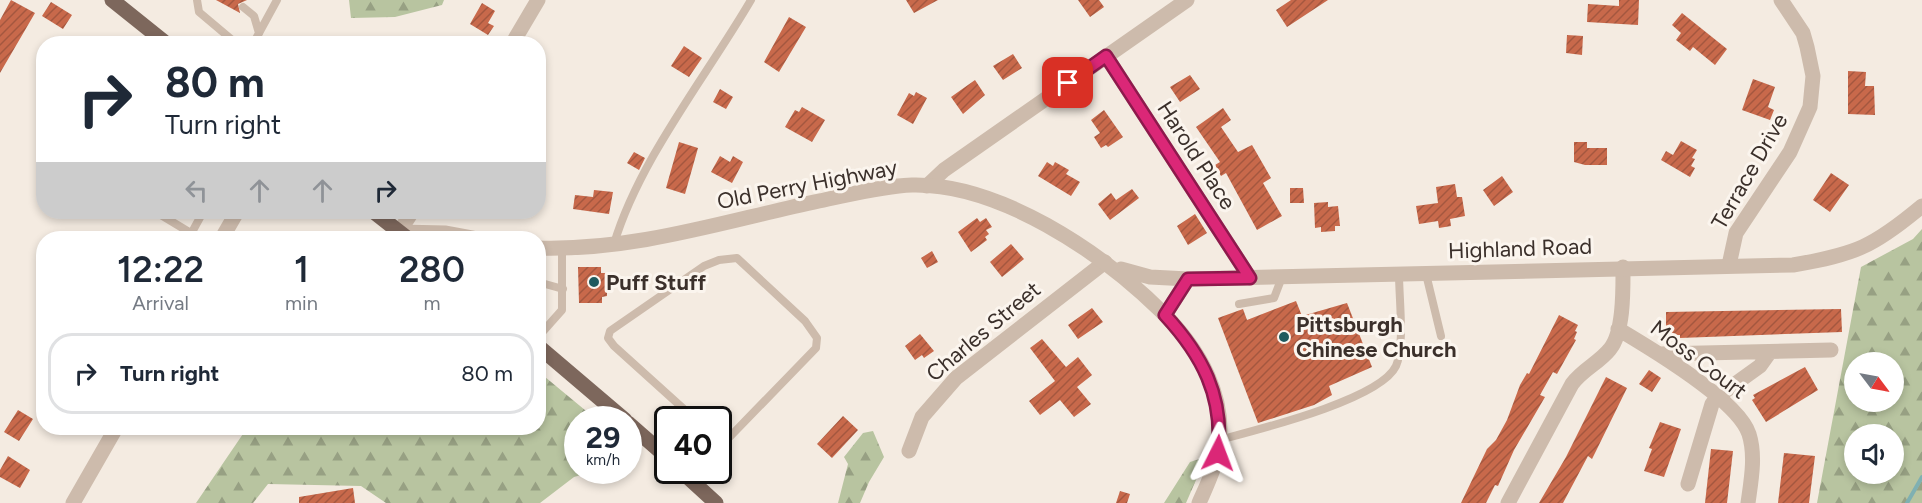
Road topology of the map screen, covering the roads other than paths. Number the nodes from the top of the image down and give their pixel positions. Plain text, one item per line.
1 (112, 0) edge
2 (197, 0) edge
3 (277, 0) edge
4 (538, 0) edge
5 (751, 0) edge
6 (1187, 0) edge
7 (1781, 0) edge
8 (243, 7) dead end
9 (259, 35) joint
10 (157, 36) edge
11 (228, 36) edge
12 (517, 36) edge
13 (1106, 56) junction
14 (934, 186) junction
15 (1922, 206) edge
16 (167, 219) edge
17 (382, 219) edge
18 (186, 231) edge
19 (395, 231) edge
20 (613, 246) junction
21 (546, 248) edge
22 (562, 248) junction
23 (1105, 262) junction
24 (1729, 265) junction
25 (1623, 267) junction
26 (1399, 274) junction
27 (1426, 274) junction
28 (1282, 277) junction
29 (1250, 278) junction
30 (1188, 279) junction
31 (546, 284) edge
32 (563, 289) junction
33 (1239, 304) dead end
34 (1165, 315) junction
35 (546, 328) edge
36 (1618, 329) junction
37 (1441, 336) dead end
38 (1831, 350) dead end
39 (546, 352) edge
40 (1770, 352) junction
41 (1659, 354) junction
42 (1717, 397) junction
43 (609, 406) edge
44 (680, 406) edge
45 (732, 433) edge
46 (112, 435) edge
47 (642, 435) edge
48 (1219, 440) junction
49 (654, 446) edge
50 (909, 451) dead end
51 (698, 484) edge
52 (1688, 484) dead end
53 (73, 503) edge
54 (715, 503) edge
55 (1199, 503) edge
56 (1508, 503) edge
57 (1748, 503) edge

1 - 10 main road
2 - 11 lane
3 - 9 lane
4 - 12 street
5 - 20 lane
6 - 13 street
7 - 24 street, Terrace Drive
8 - 9 lane
13 - 14 street
13 - 29 street, Harold Place
14 - 20 street, Old Perry Highway
14 - 23 street, Old Perry Highway
15 - 24 street, Highland Road
16 - 18 lane
17 - 19 main road
20 - 22 street, Old Perry Highway
21 - 22 street, Old Perry Highway
22 - 32 lane
23 - 30 street, Highland Road
23 - 34 street, Old Perry Highway
23 - 50 street, Charles Street
24 - 25 street, Highland Road
25 - 27 street, Highland Road
25 - 36 street
26 - 27 street, Highland Road
26 - 28 street, Highland Road
26 - 48 lane
27 - 37 lane
28 - 29 street, Highland Road
28 - 33 lane
29 - 30 street, Highland Road
30 - 34 street
31 - 32 lane
32 - 35 lane
34 - 48 street, Old Perry Highway
36 - 41 street, Moss Court
36 - 56 street
38 - 40 street
39 - 43 main road
40 - 41 street
40 - 42 street
41 - 42 street, Moss Court
42 - 52 street
42 - 57 street, Moss Court
44 - 45 lane
46 - 53 street
47 - 49 main road
48 - 55 street, Old Perry Highway
51 - 54 main road

